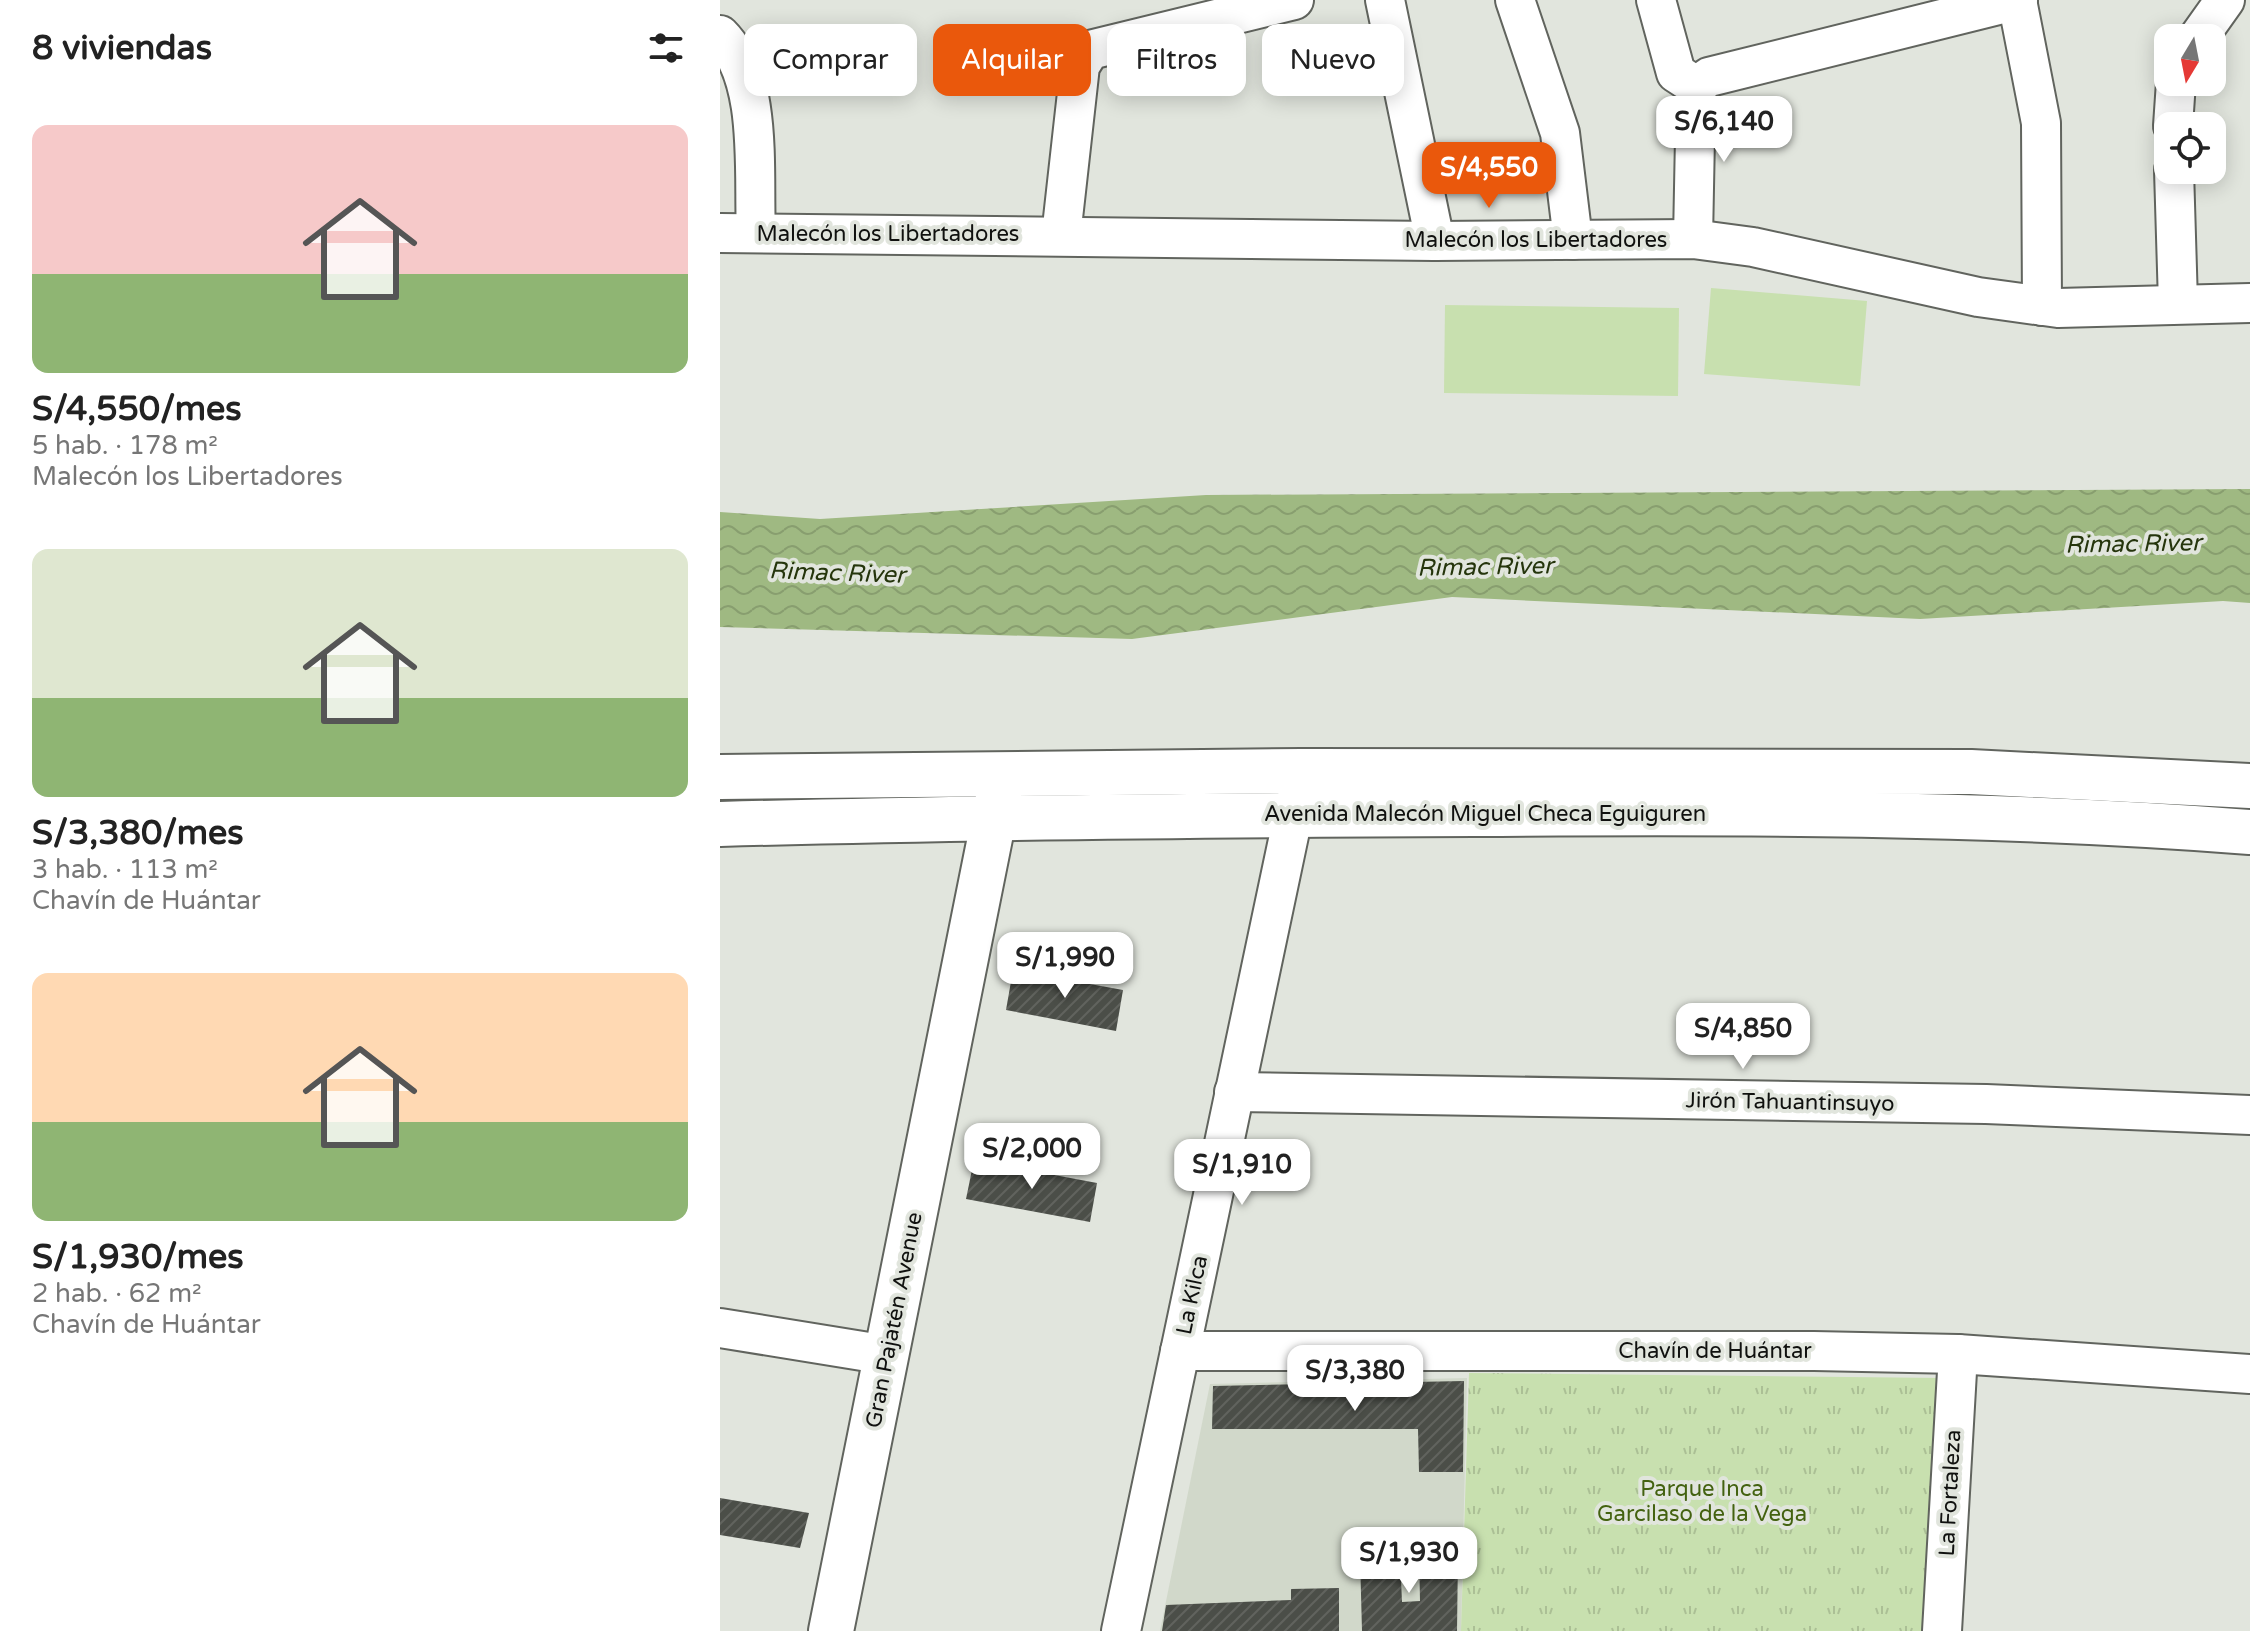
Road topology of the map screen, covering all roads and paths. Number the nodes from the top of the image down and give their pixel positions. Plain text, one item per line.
1 (1294, 0) edge
2 (1385, 0) edge
3 (1515, 0) edge
4 (1656, 0) edge
5 (2018, 0) edge
6 (2225, 0) edge
7 (2208, 24) edge
8 (720, 35) edge
9 (1696, 86) junction
10 (2174, 184) edge
11 (738, 233) edge
12 (1061, 236) junction
13 (1693, 239) junction
14 (1573, 240) junction
15 (1435, 241) junction
16 (2178, 303) junction
17 (2250, 303) edge
18 (2042, 306) junction
19 (1302, 771) junction
20 (1003, 774) junction
21 (720, 777) edge
22 (2250, 786) edge
23 (1293, 815) junction
24 (994, 817) junction
25 (720, 824) edge
26 (2250, 832) edge
27 (1234, 1092) junction
28 (2250, 1115) edge
29 (720, 1328) edge
30 (1180, 1351) junction
31 (1958, 1354) junction
32 (887, 1355) junction
33 (2250, 1374) edge
34 (836, 1630) edge
35 (1121, 1631) edge
36 (1942, 1631) edge

1 - 12 street
2 - 15 street
3 - 14 street
4 - 9 street
5 - 9 street
5 - 18 street
6 - 7 street
8 - 11 street
9 - 13 street
10 - 16 street
11 - 12 street, Malecón los Libertadores
12 - 15 street, Malecón los Libertadores
13 - 14 street, Malecón los Libertadores
13 - 18 street, Malecón los Libertadores
14 - 15 street, Malecón los Libertadores
16 - 17 street, Malecón los Libertadores
16 - 18 street, Malecón los Libertadores
19 - 20 main road, Avenida Malecón Miguel Checa Eguiguren
19 - 22 main road, Avenida Malecón Miguel Checa Eguiguren
19 - 23 street, La Kilca
20 - 21 main road, Avenida Malecón Miguel Checa Eguiguren
20 - 24 main road, Gran Pajatén Avenue
23 - 24 main road, Avenida Malecón Miguel Checa Eguiguren
23 - 26 main road, Avenida Malecón Miguel Checa Eguiguren
23 - 27 street, La Kilca
24 - 25 main road, Avenida Malecón Miguel Checa Eguiguren
24 - 32 main road, Gran Pajatén Avenue
27 - 28 street, Jirón Tahuantinsuyo
27 - 30 street, La Kilca
29 - 32 street
30 - 31 street, Chavín de Huántar
30 - 35 street, La Kilca
31 - 33 street, Chavín de Huántar
31 - 36 street, La Fortaleza
32 - 34 main road, Gran Pajatén Avenue

